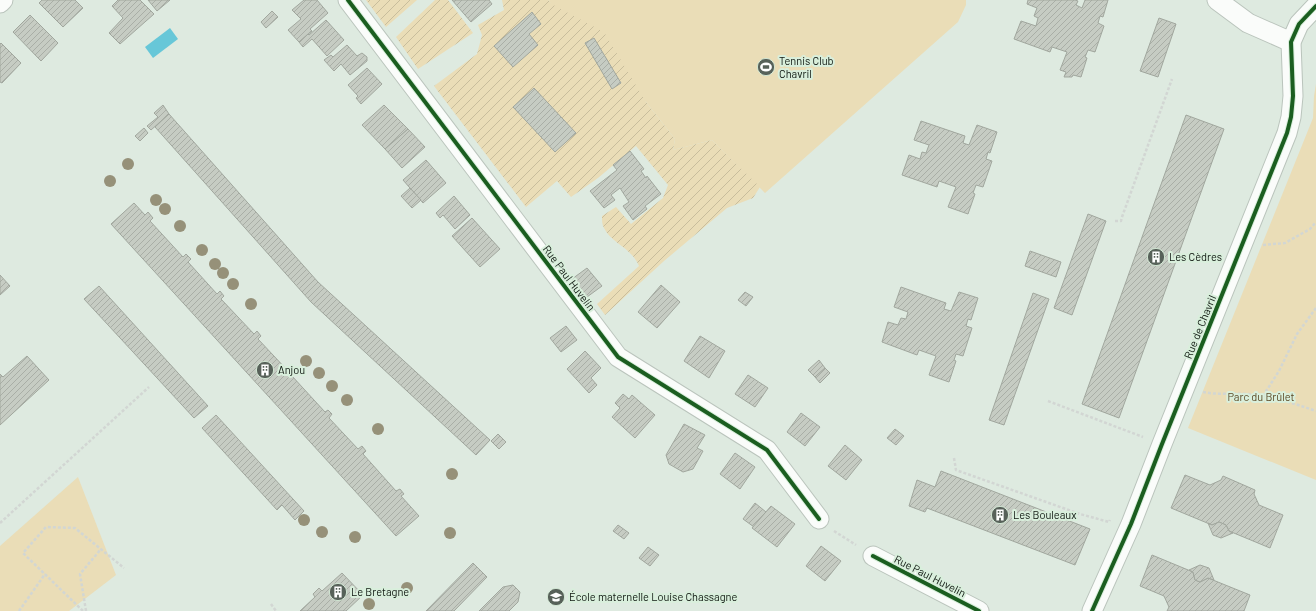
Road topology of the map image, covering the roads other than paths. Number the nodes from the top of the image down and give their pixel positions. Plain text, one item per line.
1 (3, 0) edge
2 (348, 0) edge
3 (1217, 0) edge
4 (0, 3) edge
5 (1316, 6) edge
6 (1291, 42) junction
7 (819, 519) road end
8 (873, 556) road end
9 (979, 611) edge
10 (1092, 611) edge

1 - 4 street
2 - 7 street, Rue Paul Huvelin
3 - 6 street
5 - 6 street
6 - 10 street, Rue de Chavril
8 - 9 street, Rue Paul Huvelin

